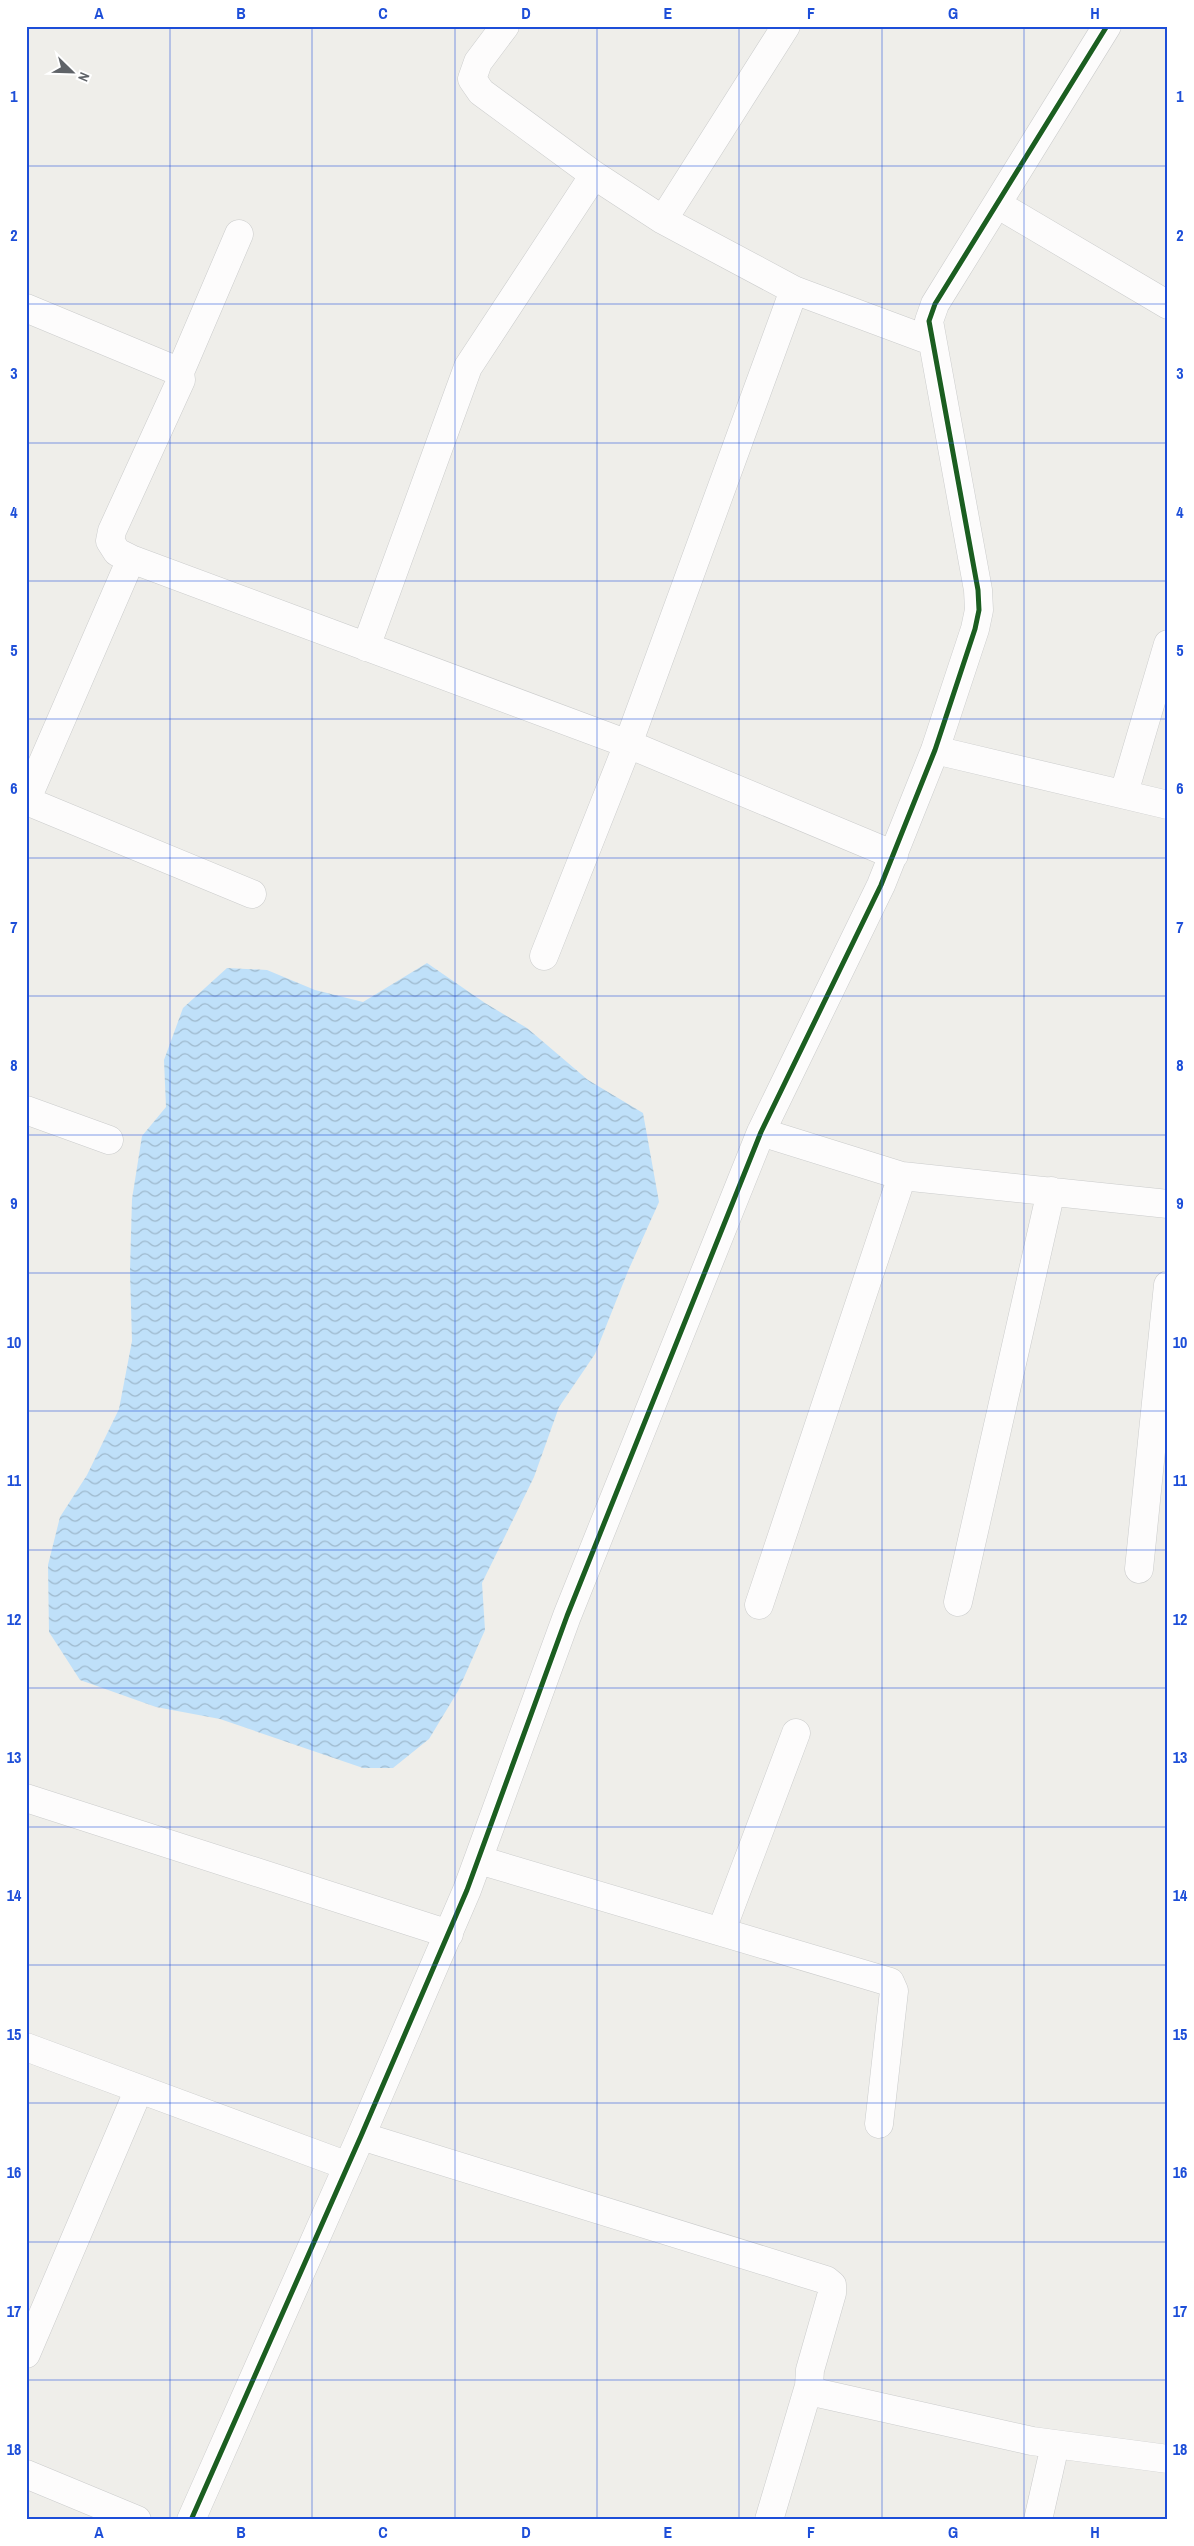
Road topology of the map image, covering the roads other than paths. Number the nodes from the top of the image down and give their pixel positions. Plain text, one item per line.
1 (505, 26) edge
2 (786, 26) edge
3 (1107, 26) edge
4 (594, 175) junction
5 (996, 204) junction
6 (663, 220) junction
7 (239, 234) dead end
8 (794, 290) junction
9 (1168, 305) edge
10 (26, 308) edge
11 (931, 341) junction
12 (180, 372) junction
13 (131, 559) junction
14 (1168, 644) edge
15 (366, 647) junction
16 (628, 744) junction
17 (935, 750) junction
18 (1124, 793) junction
19 (26, 801) edge
20 (1168, 805) edge
21 (894, 855) junction
22 (252, 894) dead end
23 (544, 956) dead end
24 (26, 1110) edge
25 (761, 1132) junction
26 (109, 1140) dead end
27 (902, 1176) junction
28 (1051, 1191) junction
29 (1168, 1204) edge
30 (1168, 1285) edge
31 (1139, 1569) dead end
32 (958, 1602) dead end
33 (759, 1605) dead end
34 (796, 1733) dead end
35 (26, 1798) edge
36 (479, 1860) junction
37 (721, 1932) junction
38 (449, 1934) junction
39 (26, 2047) edge
40 (139, 2089) junction
41 (879, 2124) dead end
42 (361, 2136) junction
43 (348, 2166) junction
44 (32, 2323) edge
45 (26, 2354) edge
46 (809, 2386) junction
47 (1056, 2445) junction
48 (1168, 2459) edge
49 (26, 2474) edge
50 (137, 2520) edge
51 (191, 2520) edge
52 (769, 2520) edge
53 (1038, 2520) edge

1 - 4 street
2 - 6 street
3 - 5 street
4 - 6 street
4 - 15 street
5 - 9 street
5 - 11 street
6 - 8 street
7 - 12 street
8 - 11 street
8 - 16 street
10 - 12 street
11 - 17 street
12 - 13 street
13 - 15 street
13 - 19 street
14 - 18 street
15 - 16 street
16 - 21 street
16 - 23 street
17 - 18 street
17 - 21 street
18 - 20 street
19 - 22 street
21 - 25 street
24 - 26 street
25 - 27 street
25 - 36 street
27 - 28 street
27 - 33 street
28 - 29 street
28 - 32 street
30 - 31 street
34 - 37 street
35 - 38 street
36 - 37 street
36 - 38 street
37 - 41 street
38 - 42 street
39 - 40 street
40 - 43 street
40 - 44 street
42 - 43 street
42 - 46 street
43 - 51 street
44 - 45 street
46 - 47 street
46 - 52 street
47 - 48 street
47 - 53 street
49 - 50 street

